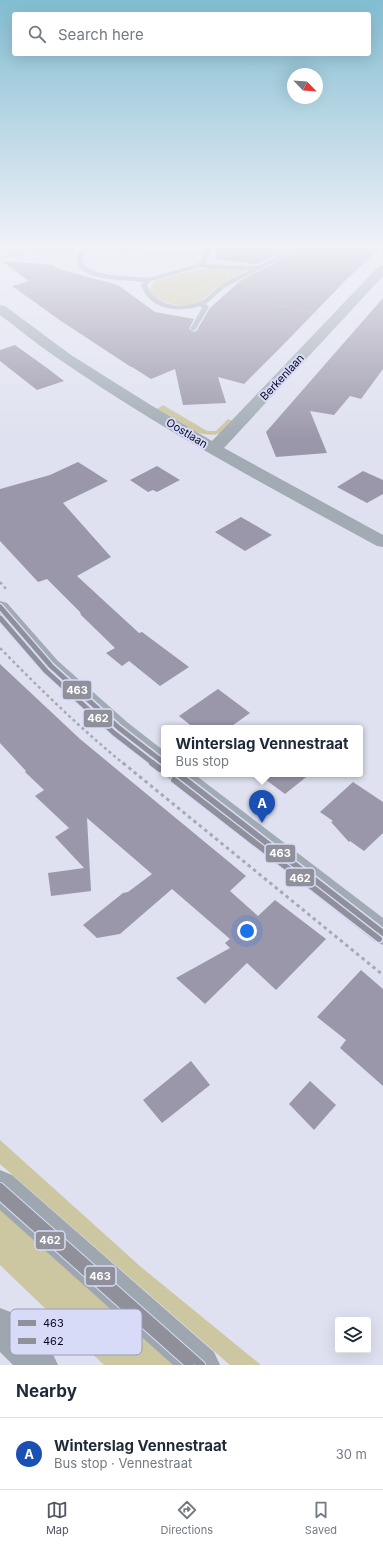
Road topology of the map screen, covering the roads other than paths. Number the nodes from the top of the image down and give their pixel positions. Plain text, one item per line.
1 (4, 312) edge
2 (203, 312) edge
3 (344, 312) edge
4 (193, 329) dead end
5 (214, 449) junction
6 (383, 542) edge
7 (0, 607) edge
8 (161, 761) edge
9 (182, 777) edge
10 (383, 933) edge
11 (0, 1187) edge
12 (138, 1309) edge
13 (142, 1313) edge
14 (0, 1326) edge
15 (10, 1336) edge
16 (29, 1355) edge
17 (39, 1365) edge
18 (201, 1365) edge

1 - 5 street, Oostlaan
2 - 4 lane
3 - 5 street, Berkenlaan
5 - 6 street, Oostlaan
7 - 8 street
9 - 10 street
11 - 12 highway
13 - 18 highway
14 - 15 highway
16 - 17 highway

